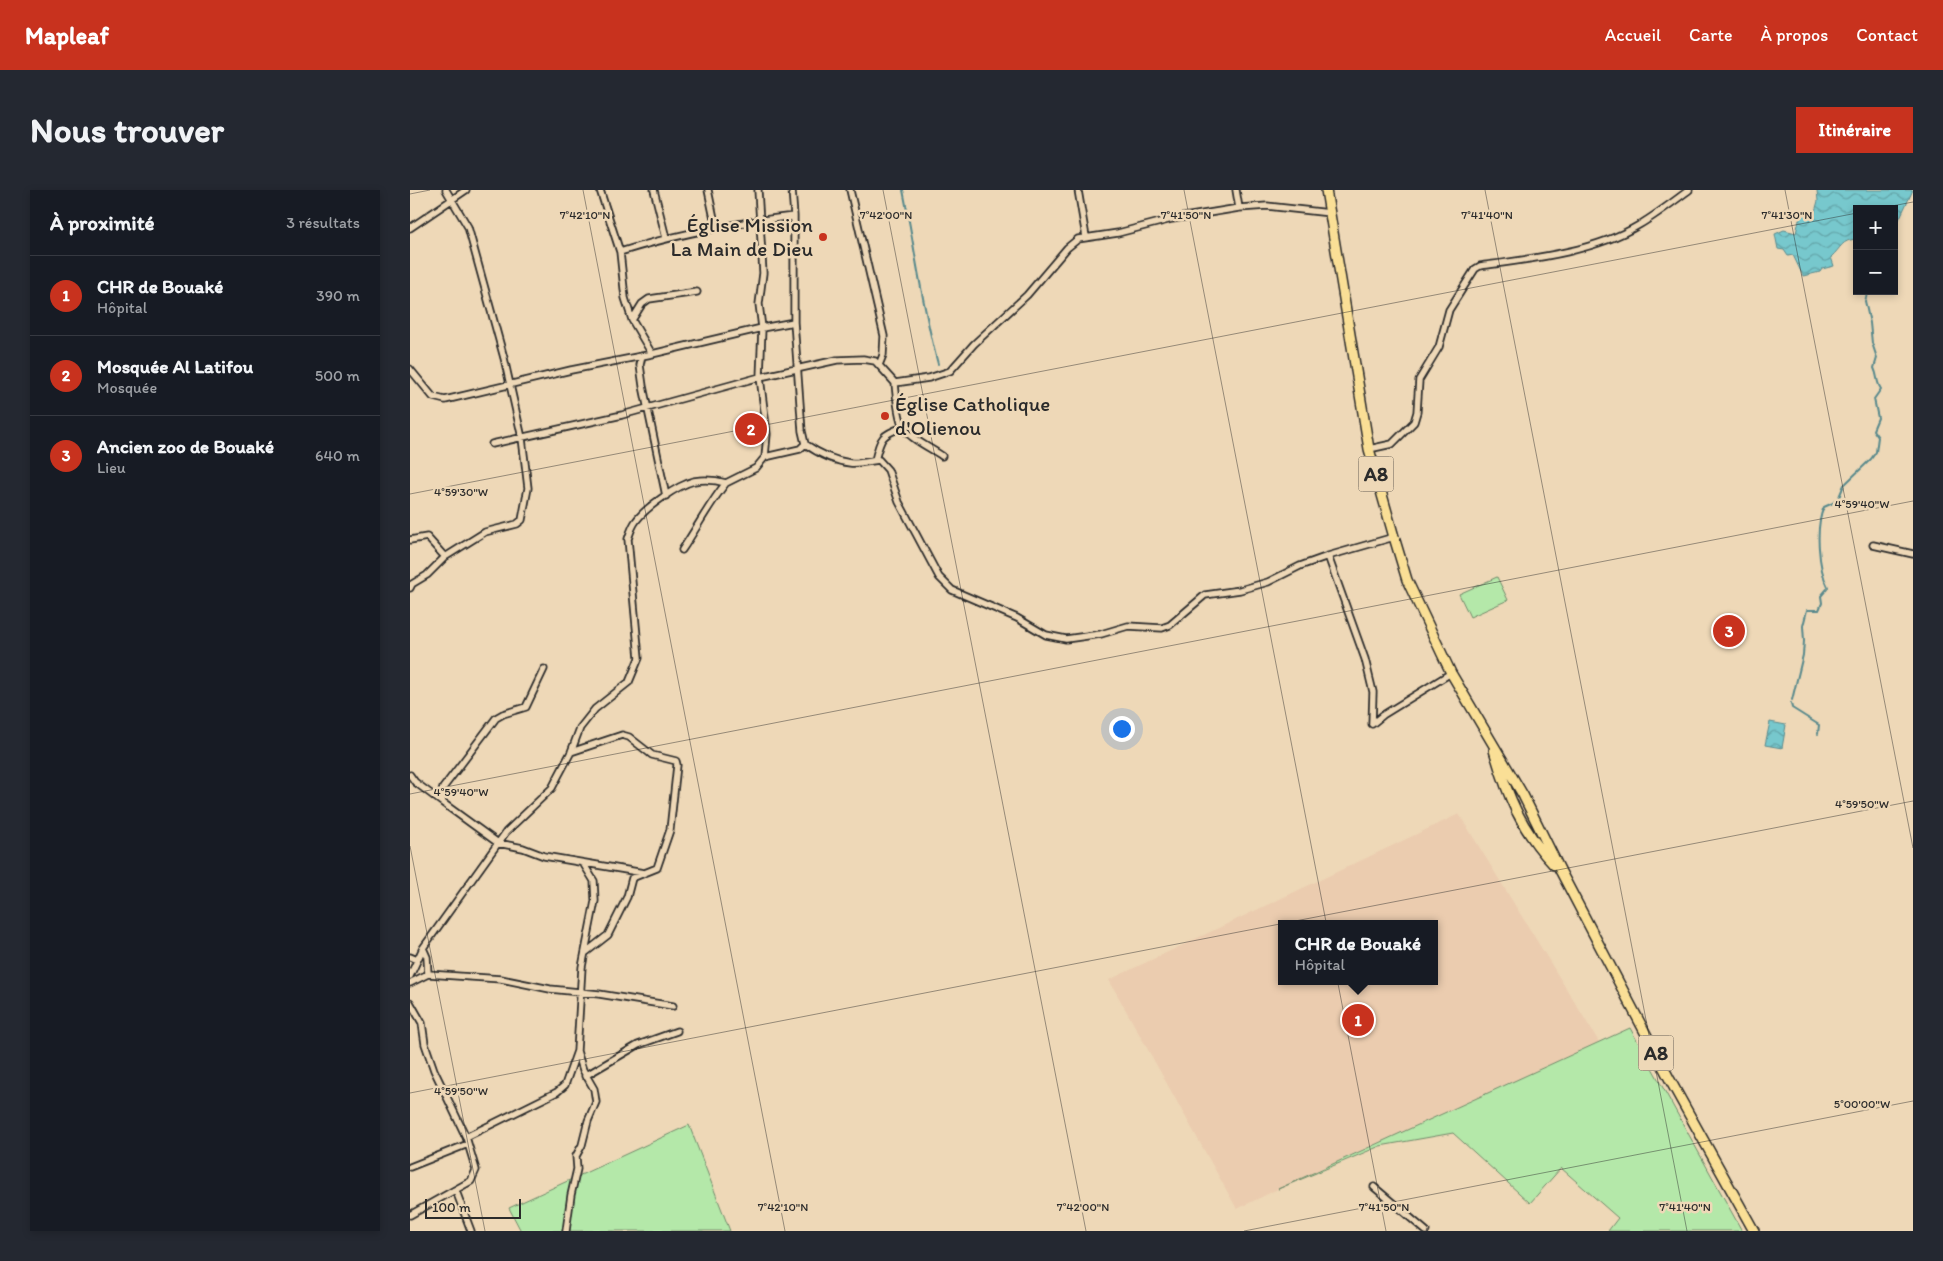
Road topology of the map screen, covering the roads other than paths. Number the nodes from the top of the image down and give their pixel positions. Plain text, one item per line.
1 (446, 190) edge
2 (466, 190) edge
3 (600, 190) edge
4 (654, 190) edge
5 (708, 190) edge
6 (758, 190) edge
7 (792, 190) edge
8 (850, 190) edge
9 (1078, 190) edge
10 (1236, 190) edge
11 (1326, 190) edge
12 (1689, 190) edge
13 (452, 199) junction
14 (1239, 208) junction
15 (1330, 213) junction
16 (794, 216) junction
17 (759, 220) junction
18 (410, 228) edge
19 (716, 228) junction
20 (1086, 237) junction
21 (666, 238) junction
22 (620, 252) junction
23 (697, 292) dead end
24 (632, 320) junction
25 (794, 322) junction
26 (762, 328) junction
27 (652, 354) junction
28 (642, 356) junction
29 (879, 365) junction
30 (410, 369) edge
31 (797, 370) junction
32 (760, 378) junction
33 (510, 383) junction
34 (895, 383) junction
35 (648, 408) junction
36 (904, 428) junction
37 (522, 438) junction
38 (492, 444) dead end
39 (805, 444) junction
40 (1370, 449) junction
41 (942, 456) dead end
42 (765, 457) junction
43 (875, 460) junction
44 (726, 483) junction
45 (666, 496) junction
46 (1394, 537) junction
47 (410, 540) edge
48 (1874, 545) dead end
49 (682, 550) dead end
50 (1913, 554) edge
51 (1328, 556) junction
52 (445, 557) junction
53 (410, 588) edge
54 (544, 669) dead end
55 (1452, 673) junction
56 (1490, 738) junction
57 (571, 752) junction
58 (410, 775) edge
59 (443, 803) junction
60 (498, 843) junction
61 (583, 862) junction
62 (1561, 872) junction
63 (644, 873) junction
64 (423, 948) junction
65 (585, 953) junction
66 (410, 957) edge
67 (417, 960) junction
68 (428, 974) junction
69 (410, 976) edge
70 (410, 983) edge
71 (579, 993) junction
72 (410, 1002) edge
73 (673, 1006) dead end
74 (677, 1031) dead end
75 (577, 1051) junction
76 (585, 1076) junction
77 (466, 1137) junction
78 (468, 1144) junction
79 (410, 1168) edge
80 (1374, 1187) dead end
81 (456, 1190) junction
82 (410, 1215) edge
83 (471, 1231) edge
84 (566, 1231) edge
85 (1426, 1231) edge
86 (1754, 1231) edge

1 - 13 street
2 - 13 street
3 - 22 street
4 - 21 street
5 - 19 street
6 - 17 street
7 - 16 street
8 - 29 street
9 - 20 street
10 - 14 street
11 - 15 main road, A8
12 - 40 street
13 - 18 street
13 - 33 street
14 - 15 street
14 - 20 street
15 - 40 main road, A8
16 - 17 street
16 - 25 street
17 - 19 street
17 - 26 street
19 - 21 street
20 - 34 street
21 - 22 street
22 - 24 street
23 - 24 street
24 - 27 street
25 - 26 street
25 - 31 street
26 - 27 street
26 - 32 street
27 - 28 street
28 - 33 street
28 - 35 street
29 - 31 street
29 - 34 street
30 - 33 street
31 - 32 street
31 - 39 street
32 - 35 street
32 - 42 street
33 - 37 street
34 - 36 street
35 - 37 street
35 - 45 street
36 - 41 street
36 - 43 street
37 - 38 street
37 - 52 street
39 - 42 street
39 - 43 street
40 - 46 main road, A8
42 - 44 street
43 - 51 street
44 - 45 street
44 - 49 street
45 - 57 street
46 - 51 street
46 - 55 main road, A8
47 - 52 street
48 - 50 street
51 - 55 street
52 - 53 street
54 - 59 street
55 - 56 main road, A8
56 - 62 main road, A8
56 - 62 main road, A8
57 - 60 street
57 - 63 street
58 - 59 street
59 - 60 street
60 - 61 street
60 - 64 street
61 - 63 street
61 - 65 street
62 - 86 main road, A8
63 - 65 street
64 - 67 street
64 - 68 street
65 - 71 street
66 - 67 street
67 - 69 street
68 - 70 street
68 - 71 street
71 - 73 street
71 - 75 street
72 - 77 street
74 - 76 street
75 - 76 street
75 - 77 street
76 - 84 street
77 - 78 street
78 - 79 street
78 - 81 street
80 - 85 street
81 - 82 street
81 - 83 street

